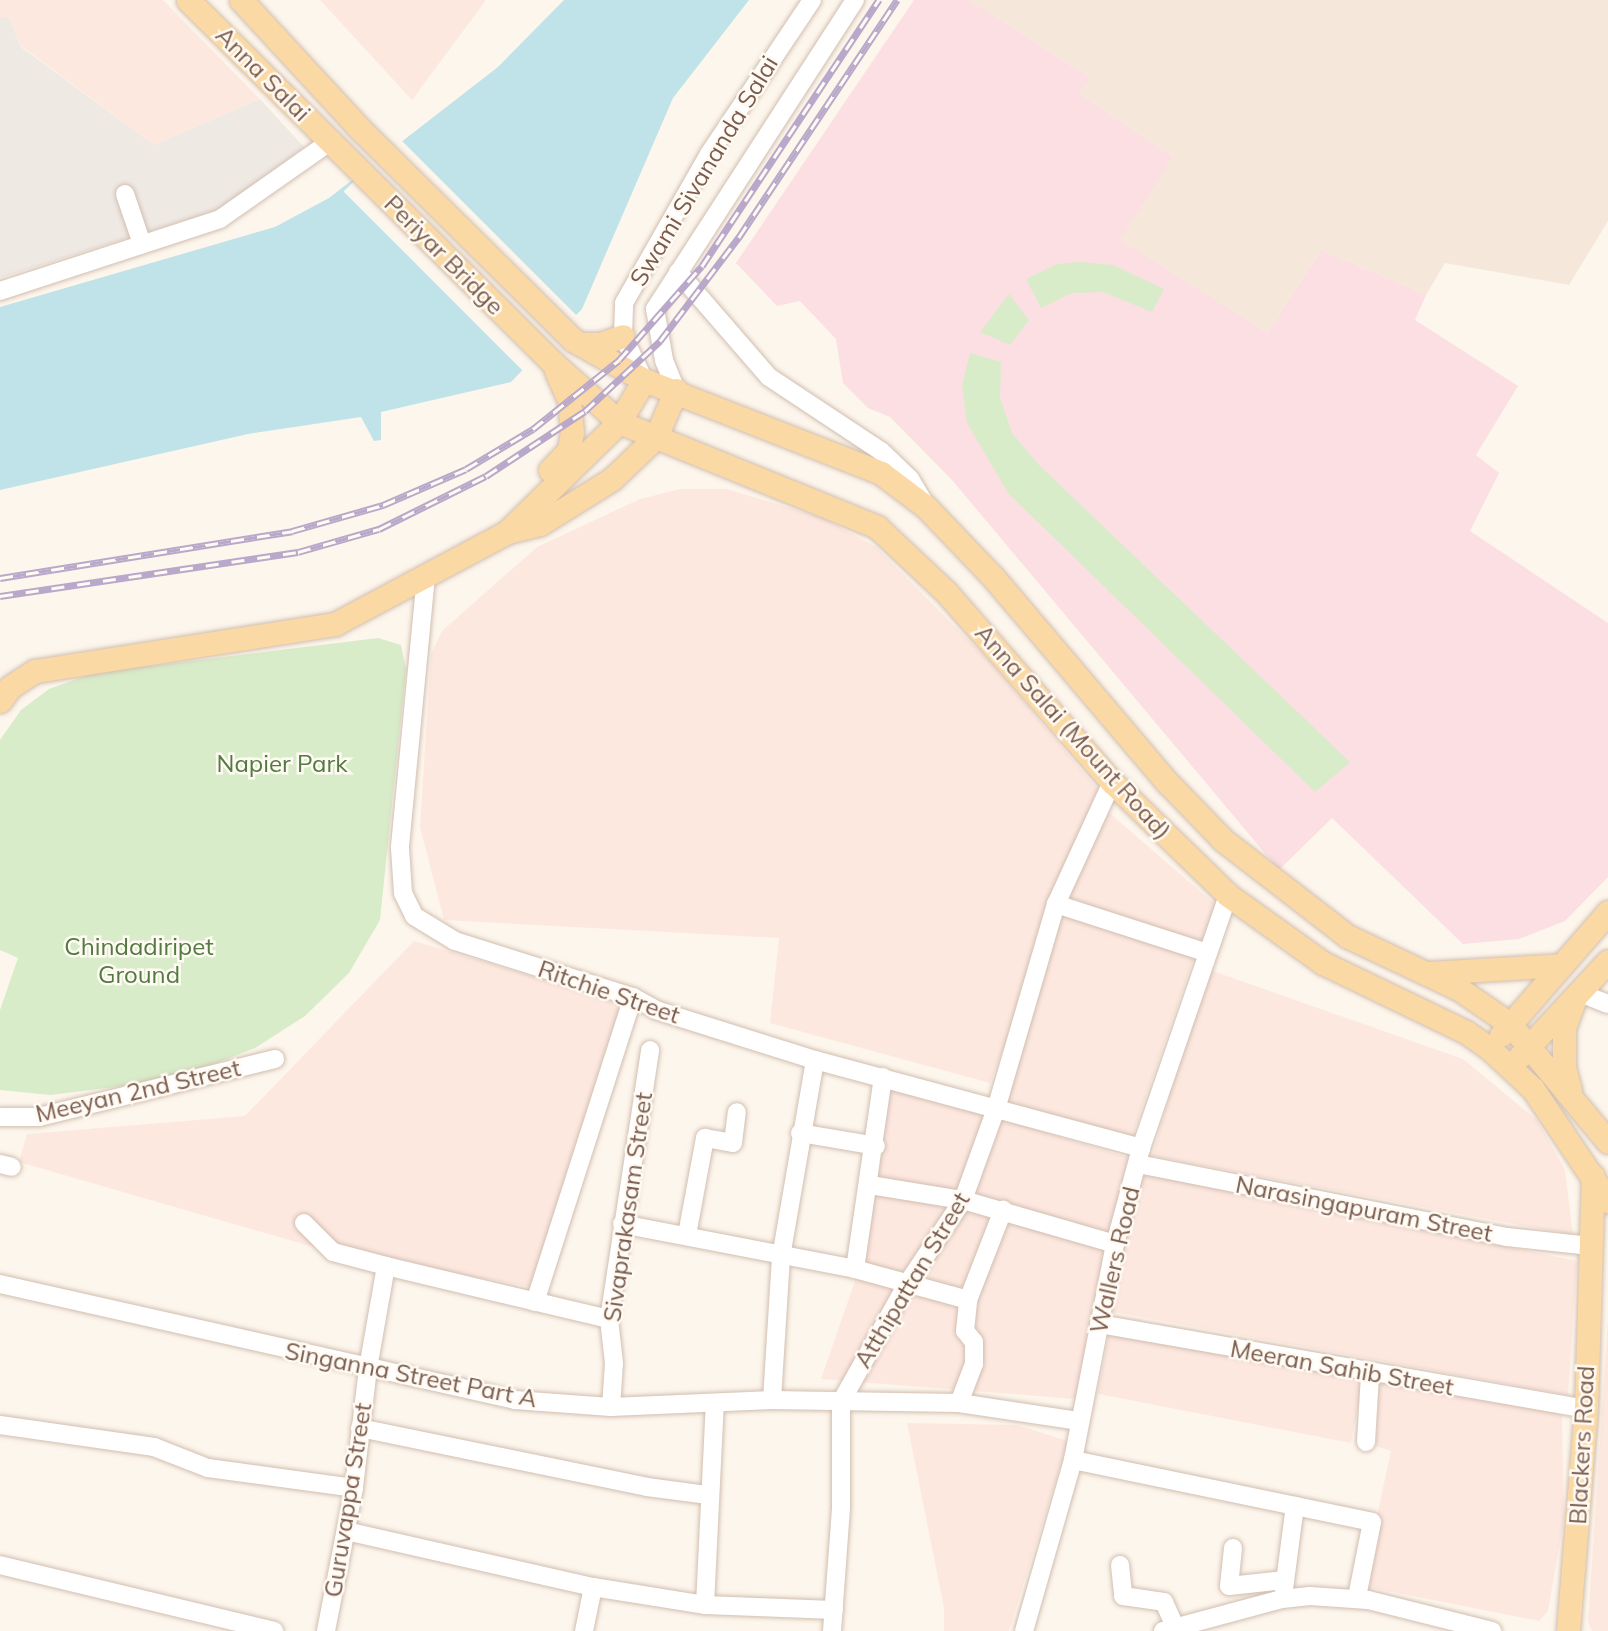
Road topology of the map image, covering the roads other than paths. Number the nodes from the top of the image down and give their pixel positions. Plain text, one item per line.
1 (188, 0) edge
2 (241, 0) edge
3 (812, 0) edge
4 (855, 0) edge
5 (358, 127) joint
6 (334, 145) junction
7 (125, 194) dead end
8 (142, 244) junction
9 (678, 272) junction
10 (0, 291) edge
11 (622, 336) junction
12 (576, 342) junction
13 (552, 362) junction
14 (644, 380) junction
15 (676, 390) junction
16 (619, 422) junction
17 (656, 437) junction
18 (928, 509) junction
19 (507, 532) junction
20 (426, 576) junction
21 (3, 691) edge
22 (1112, 782) junction
23 (1228, 895) junction
24 (1056, 904) junction
25 (1608, 912) edge
26 (1205, 952) junction
27 (1608, 961) edge
28 (1562, 965) junction
29 (1419, 974) junction
30 (1578, 992) junction
31 (634, 997) junction
32 (1608, 1004) edge
33 (1510, 1024) junction
34 (1528, 1045) junction
35 (1489, 1048) junction
36 (650, 1049) dead end
37 (275, 1059) dead end
38 (815, 1060) junction
39 (1511, 1067) junction
40 (883, 1077) junction
41 (1570, 1091) junction
42 (996, 1109) junction
43 (737, 1112) dead end
44 (0, 1117) edge
45 (800, 1133) junction
46 (1608, 1142) edge
47 (876, 1146) junction
48 (1139, 1156) junction
49 (1593, 1175) junction
50 (870, 1185) junction
51 (963, 1200) junction
52 (1608, 1201) edge
53 (1003, 1210) junction
54 (304, 1223) dead end
55 (622, 1224) junction
56 (687, 1235) junction
57 (1115, 1244) junction
58 (1591, 1246) junction
59 (781, 1257) junction
60 (386, 1266) junction
61 (855, 1269) junction
62 (1599, 1270) edge
63 (0, 1284) edge
64 (907, 1284) junction
65 (968, 1300) junction
66 (535, 1302) junction
67 (609, 1319) junction
68 (1099, 1324) junction
69 (368, 1368) junction
70 (1370, 1374) junction
71 (772, 1400) junction
72 (841, 1402) junction
73 (959, 1403) junction
74 (715, 1404) junction
75 (611, 1407) junction
76 (1586, 1409) junction
77 (1080, 1421) junction
78 (0, 1424) edge
79 (360, 1428) junction
80 (1366, 1442) dead end
81 (1073, 1460) junction
82 (354, 1488) junction
83 (708, 1495) junction
84 (1295, 1506) junction
85 (346, 1531) junction
86 (1233, 1548) dead end
87 (0, 1565) edge
88 (1120, 1565) dead end
89 (1285, 1580) junction
90 (593, 1587) junction
91 (1356, 1597) junction
92 (1282, 1599) junction
93 (705, 1605) junction
94 (834, 1610) junction
95 (1169, 1629) edge
96 (274, 1631) edge
97 (326, 1631) edge
98 (584, 1631) edge
99 (832, 1631) edge
100 (1024, 1631) edge
101 (1492, 1631) edge
102 (1568, 1631) edge

1 - 6 main road, Anna Salai
2 - 5 main road, Anna Salai
3 - 11 street, Swami Sivananda Salai
4 - 9 street, Swami Sivananda Salai
5 - 12 main road, Periyar Bridge
6 - 8 street
6 - 13 main road, Periyar Bridge
7 - 8 street
8 - 10 street
9 - 15 street, Swami Sivananda Salai
9 - 18 street
11 - 12 main road
11 - 14 street
12 - 14 main road, Anna Salai (Mount Road)
13 - 16 main road, Anna Salai (Mount Road)
13 - 19 main road
14 - 15 main road, Anna Salai (Mount Road)
14 - 16 main road
15 - 17 main road
15 - 18 main road, Anna Salai (Mount Road)
16 - 17 main road, Anna Salai (Mount Road)
16 - 19 main road
17 - 19 main road
17 - 22 main road, Anna Salai (Mount Road)
18 - 29 main road, Anna Salai (Mount Road)
19 - 20 main road
20 - 21 main road
20 - 31 street, Ritchie Street
22 - 23 main road, Anna Salai (Mount Road)
22 - 24 street, Atthipattan Street
23 - 26 street, Wallers Road
23 - 35 main road, Anna Salai (Mount Road)
24 - 26 street
24 - 42 street, Atthipattan Street
25 - 28 main road
26 - 48 street, Wallers Road
27 - 30 main road
28 - 29 main road
28 - 33 main road
29 - 33 main road, Anna Salai (Mount Road)
30 - 32 street
30 - 34 main road
30 - 41 main road
31 - 38 street, Ritchie Street
31 - 66 street
33 - 34 main road, Anna Salai (Mount Road)
33 - 35 main road
34 - 39 main road
34 - 41 main road, Anna Salai (Mount Road)
35 - 39 main road, Anna Salai (Mount Road)
36 - 55 street, Sivaprakasam Street
37 - 44 street, Meeyan 2nd Street
38 - 40 street, Ritchie Street
38 - 45 street
39 - 49 main road, Anna Salai (Mount Road)
40 - 42 street, Ritchie Street
40 - 47 street
41 - 46 main road, Anna Salai (Mount Road)
42 - 48 street, Ritchie Street
42 - 51 street, Atthipattan Street
43 - 56 street
45 - 47 street
45 - 59 street
47 - 50 street
48 - 57 street, Wallers Road
48 - 58 street, Narasingapuram Street
49 - 52 main road, Anna Salai (Mount Road)
49 - 58 main road, Blackers Road
50 - 51 street
50 - 61 street
51 - 53 street
51 - 64 street, Atthipattan Street
53 - 57 street
53 - 65 street
54 - 60 street
55 - 56 street
55 - 67 street, Sivaprakasam Street
56 - 59 street
57 - 68 street, Wallers Road
58 - 62 main road, Blackers Road
59 - 61 street
59 - 71 street
60 - 66 street
60 - 69 street, Guruvappa Street
61 - 64 street
62 - 76 main road, Blackers Road
63 - 69 street, Singanna Street Part A
64 - 65 street
64 - 72 street, Atthipattan Street
65 - 73 street
66 - 67 street
67 - 75 street, Sivaprakasam Street
68 - 70 street, Meeran Sahib Street
68 - 77 street, Wallers Road
69 - 75 street, Singanna Street Part A
69 - 79 street, Guruvappa Street
70 - 76 street, Meeran Sahib Street
70 - 80 street
71 - 72 street, Singanna Street Part A
71 - 74 street, Singanna Street Part A
72 - 73 street, Singanna Street Part A
72 - 94 street, Atthipattan Street
73 - 77 street, Singanna Street Part A
74 - 75 street, Singanna Street Part A
74 - 83 street
76 - 102 main road, Blackers Road
77 - 81 street, Wallers Road
78 - 82 street
79 - 82 street, Guruvappa Street
79 - 83 street
81 - 84 street
81 - 100 street, Wallers Road
82 - 85 street, Guruvappa Street
83 - 93 street
84 - 89 street
84 - 91 street
85 - 90 street
85 - 97 street, Guruvappa Street
86 - 89 street
87 - 96 street
88 - 95 street
89 - 92 street
90 - 93 street
90 - 98 street
91 - 92 street
91 - 101 street
92 - 95 street
93 - 94 street
94 - 99 street, Atthipattan Street

